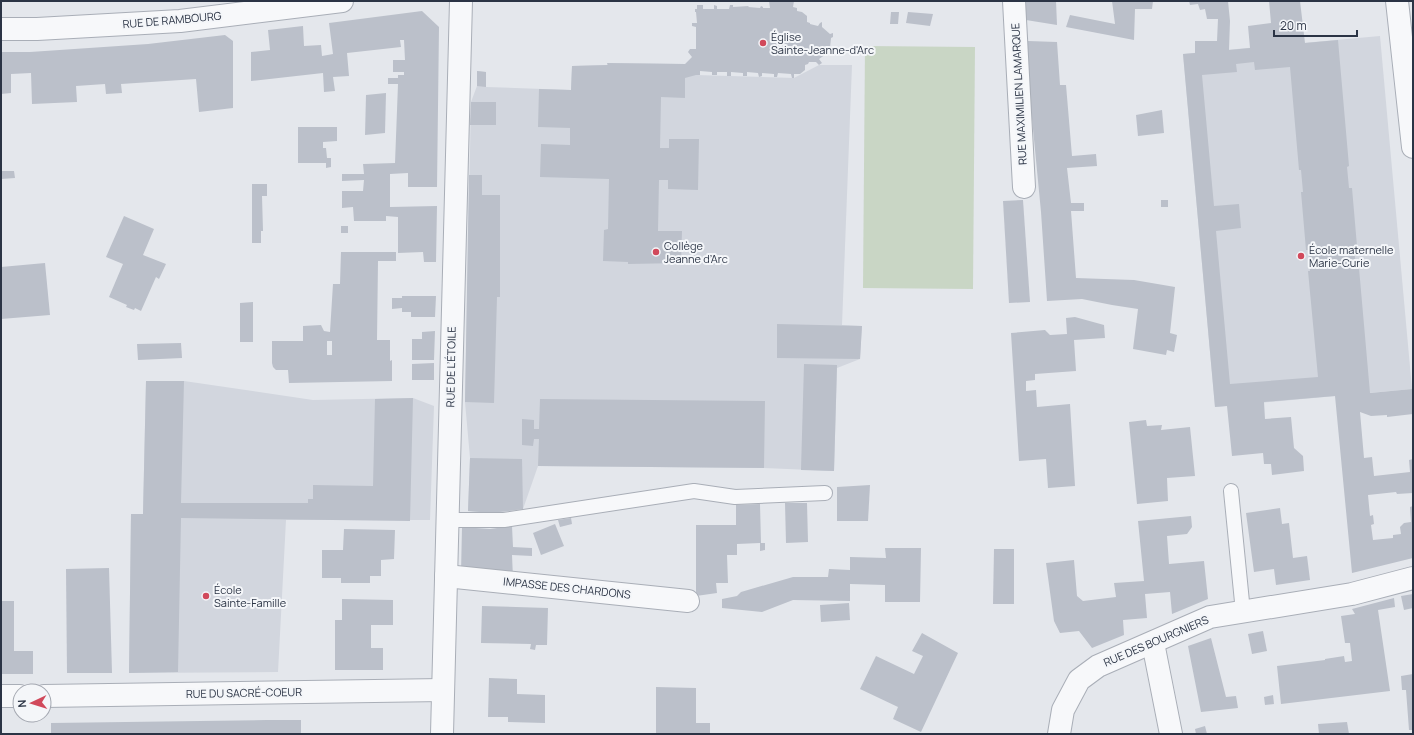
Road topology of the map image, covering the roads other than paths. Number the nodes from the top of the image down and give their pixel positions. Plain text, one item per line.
1 (342, 1) edge
2 (461, 1) edge
3 (1014, 1) edge
4 (1397, 6) edge
5 (1, 28) edge
6 (1413, 147) edge
7 (1024, 187) dead end
8 (1231, 490) dead end
9 (825, 493) dead end
10 (448, 520) junction
11 (446, 576) junction
12 (1413, 578) edge
13 (688, 600) dead end
14 (1244, 612) junction
15 (1153, 643) junction
16 (443, 690) junction
17 (1, 696) edge
18 (12, 696) edge
19 (52, 696) edge
20 (442, 734) edge
21 (1059, 734) edge
22 (1172, 734) edge

1 - 5 street, RUE DE RAMBOURG
2 - 10 street, RUE DE L’ÉTOILE
3 - 7 street, RUE MAXIMILIEN LAMARQUE
4 - 6 street
8 - 14 lane
9 - 10 lane
10 - 11 street, RUE DE L’ÉTOILE
11 - 13 street, IMPASSE DES CHARDONS
11 - 16 street, RUE DE L’ÉTOILE
12 - 14 street, RUE DES BOURGNIERS
14 - 15 street, RUE DES BOURGNIERS
15 - 21 street, RUE DES BOURGNIERS
15 - 22 street
16 - 19 street, RUE DU SACRÉ-COEUR
16 - 20 street, RUE DE L’ÉTOILE
17 - 18 street

